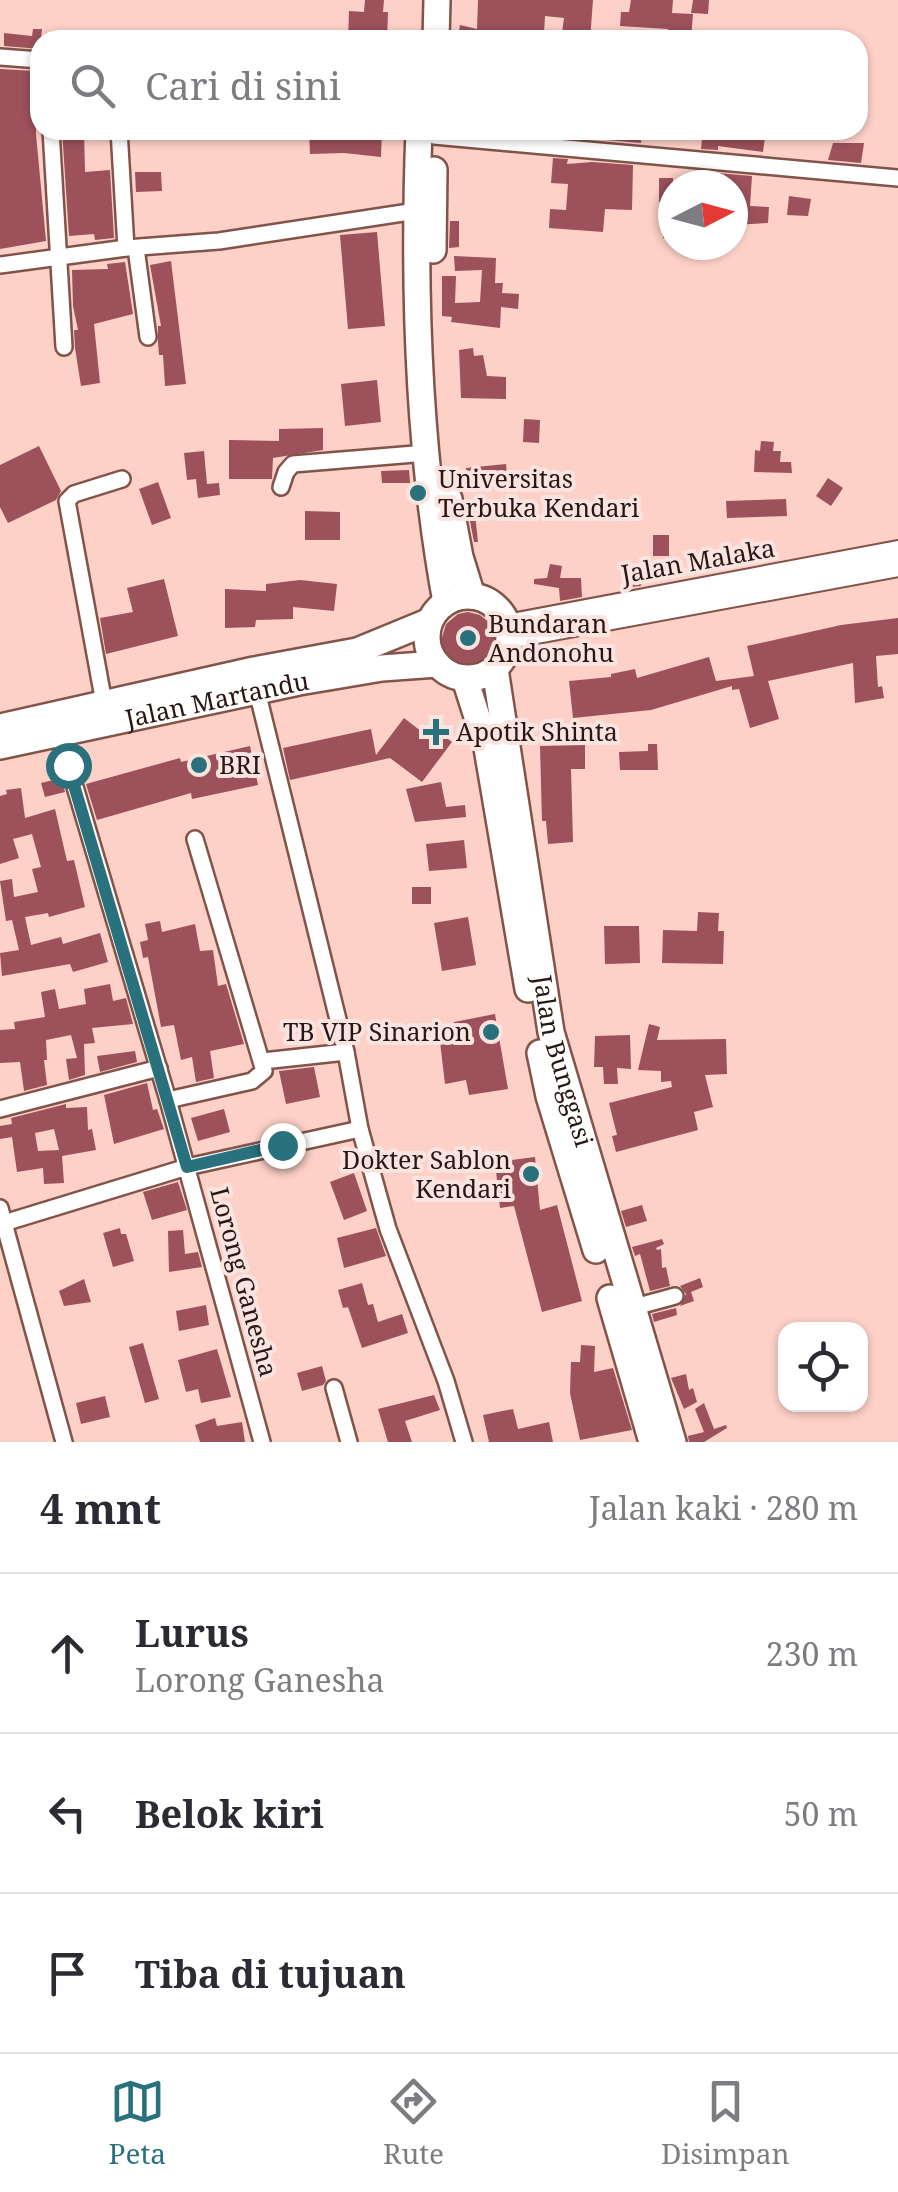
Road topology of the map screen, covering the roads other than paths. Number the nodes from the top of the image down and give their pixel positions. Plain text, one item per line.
1 (422, 0) edge
2 (437, 0) edge
3 (421, 30) edge
4 (436, 30) edge
5 (0, 58) edge
6 (30, 60) edge
7 (52, 140) edge
8 (119, 140) edge
9 (428, 140) edge
10 (429, 140) edge
11 (511, 140) edge
12 (898, 178) edge
13 (416, 211) junction
14 (131, 248) junction
15 (59, 256) junction
16 (0, 265) edge
17 (426, 331) junction
18 (148, 337) dead end
19 (64, 347) dead end
20 (427, 453) junction
21 (122, 479) dead end
22 (281, 487) dead end
23 (898, 550) edge
24 (898, 567) edge
25 (472, 596) junction
26 (438, 612) junction
27 (509, 632) junction
28 (437, 664) junction
29 (495, 670) junction
30 (464, 679) junction
31 (257, 691) junction
32 (104, 703) junction
33 (0, 727) edge
34 (60, 732) junction
35 (0, 746) edge
36 (195, 839) dead end
37 (346, 1052) junction
38 (264, 1061) junction
39 (159, 1068) junction
40 (168, 1100) junction
41 (0, 1110) edge
42 (360, 1129) junction
43 (579, 1164) junction
44 (187, 1167) junction
45 (1, 1218) edge
46 (675, 1296) dead end
47 (631, 1308) junction
48 (334, 1388) dead end
49 (64, 1442) edge
50 (262, 1442) edge
51 (349, 1442) edge
52 (464, 1442) edge
53 (652, 1442) edge
54 (672, 1442) edge

1 - 3 highway
2 - 4 highway
5 - 6 street
7 - 15 street
8 - 14 street
9 - 13 highway
10 - 17 highway
11 - 12 street
13 - 14 street
13 - 17 highway
14 - 15 street
14 - 18 street
15 - 16 street
15 - 19 street
17 - 20 highway
17 - 25 highway
20 - 22 street
20 - 26 highway
21 - 32 street
23 - 27 street, Jalan Malaka
24 - 27 street, Jalan Malaka
25 - 26 highway
25 - 27 highway
26 - 28 highway
26 - 32 highway, Jalan Martandu
27 - 29 highway
28 - 30 highway
28 - 31 highway, Jalan Martandu
29 - 30 highway
29 - 43 highway, Jalan Bunggasi
30 - 43 highway, Jalan Bunggasi
31 - 34 highway, Jalan Martandu
31 - 37 street
32 - 33 highway, Jalan Martandu
34 - 35 highway, Jalan Martandu
34 - 39 street, Lorong Ganesha
36 - 38 street
37 - 38 street
37 - 42 street
38 - 40 street
39 - 40 street, Lorong Ganesha
39 - 41 street
40 - 44 street, Lorong Ganesha
42 - 44 street
42 - 52 street
43 - 47 highway, Jalan Bunggasi
43 - 53 highway, Jalan Bunggasi
44 - 45 street
44 - 50 street, Lorong Ganesha
45 - 49 street
46 - 47 street
47 - 54 highway, Jalan Bunggasi
48 - 51 street

